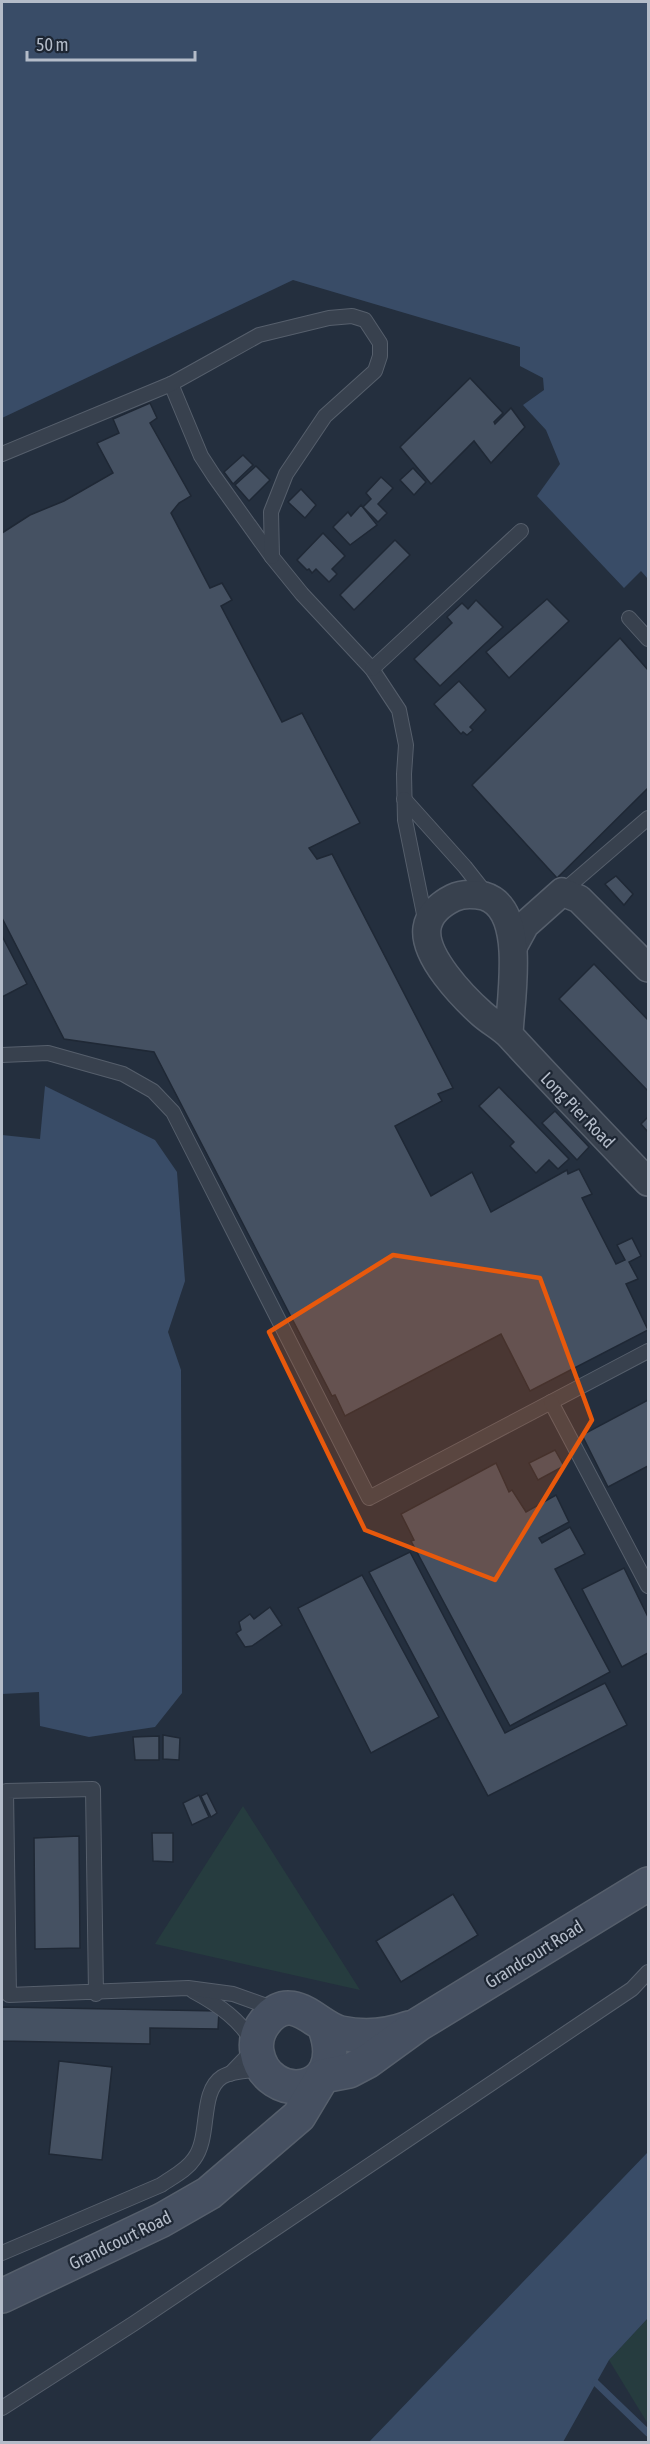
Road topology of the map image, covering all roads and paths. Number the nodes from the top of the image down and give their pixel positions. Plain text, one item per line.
1 (171, 384) junction
2 (2, 454) edge
3 (521, 531) dead end
4 (272, 557) junction
5 (628, 618) dead end
6 (648, 639) edge
7 (372, 669) junction
8 (404, 799) junction
9 (648, 818) edge
10 (562, 892) junction
11 (489, 898) junction
12 (427, 929) junction
13 (513, 947) junction
14 (648, 968) edge
15 (509, 1035) junction
16 (2, 1055) edge
17 (648, 1182) edge
18 (648, 1351) edge
19 (551, 1402) junction
20 (648, 1586) edge
21 (648, 1884) edge
22 (4, 1894) edge
23 (648, 1972) edge
24 (188, 1988) junction
25 (96, 1994) junction
26 (280, 2011) junction
27 (419, 2024) junction
28 (325, 2028) junction
29 (264, 2064) junction
30 (230, 2074) junction
31 (323, 2076) junction
32 (234, 2175) junction
33 (2, 2253) edge
34 (62, 2267) junction
35 (2, 2296) edge
36 (2, 2315) edge
37 (2, 2408) edge

1 - 2 lane
1 - 4 lane
1 - 4 lane
3 - 7 lane
4 - 7 lane
5 - 6 lane
7 - 8 lane
8 - 11 lane
8 - 12 lane
9 - 10 lane
10 - 13 street
10 - 14 street
11 - 12 street
11 - 13 street
12 - 15 street, Long Pier Road
13 - 15 street
15 - 17 street, Long Pier Road
16 - 19 lane
18 - 19 lane
19 - 20 lane
21 - 27 street, Grandcourt Road
22 - 25 lane
22 - 25 lane
23 - 37 lane
24 - 25 lane
24 - 26 lane
24 - 29 lane
26 - 28 street
26 - 29 street
27 - 28 street
27 - 31 street
28 - 31 street
29 - 30 lane
29 - 30 lane
29 - 31 street
29 - 32 street
30 - 33 lane
31 - 32 street
32 - 34 street, Grandcourt Road
34 - 35 street, Grandcourt Road
34 - 36 street

